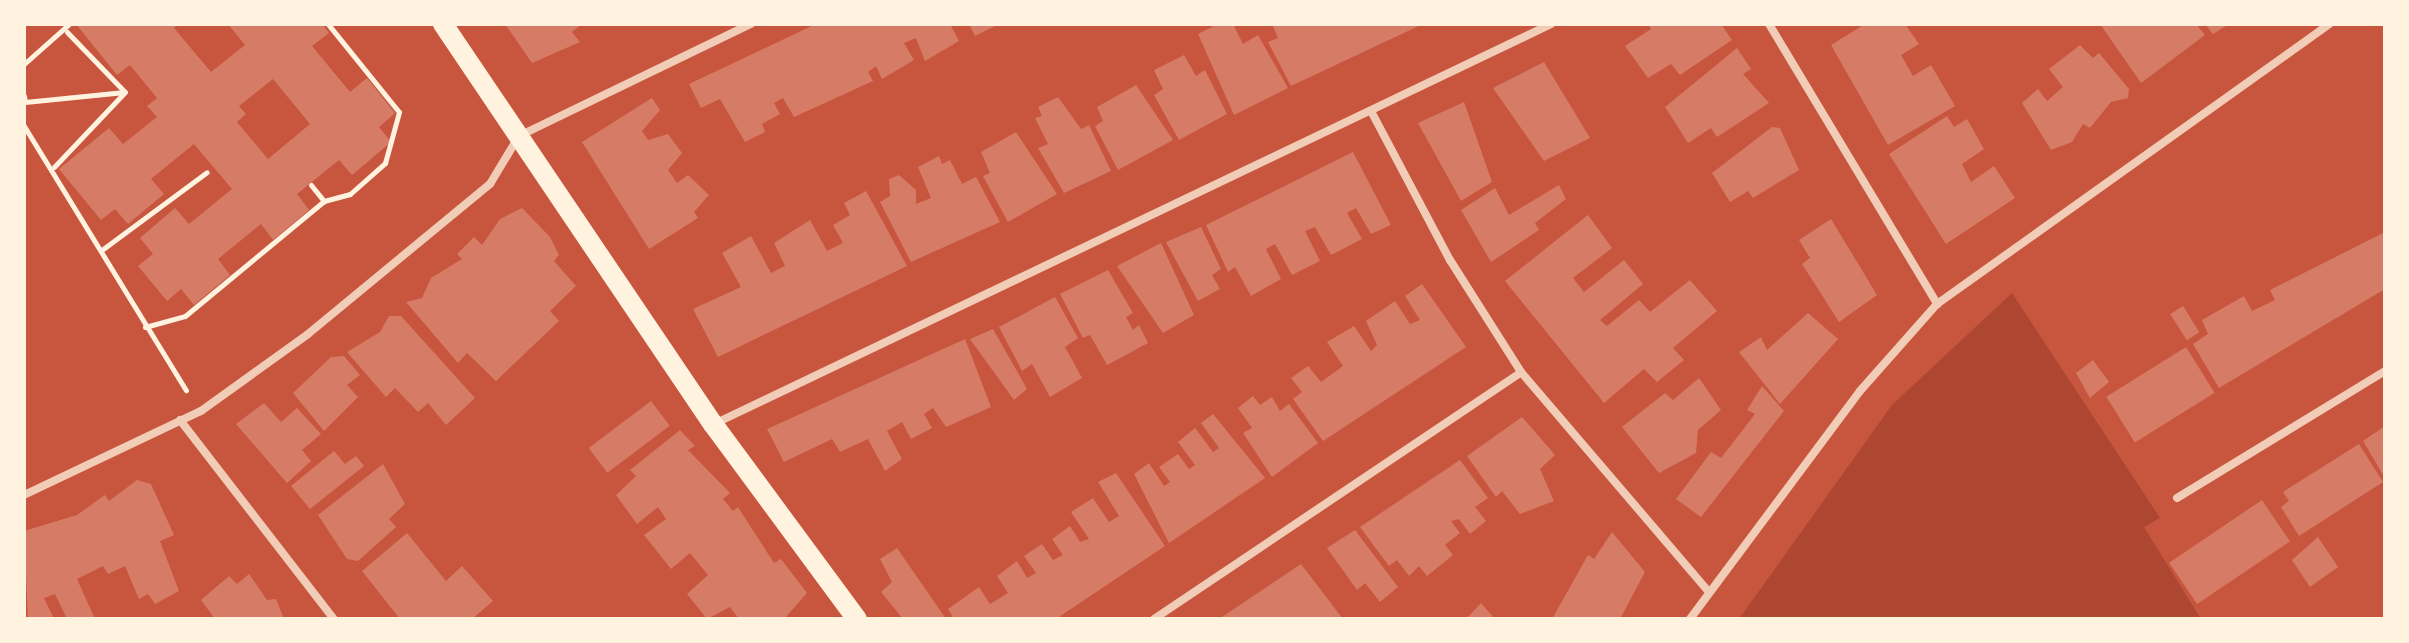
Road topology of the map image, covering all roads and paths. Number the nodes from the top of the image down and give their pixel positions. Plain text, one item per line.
1 (69, 24) edge
2 (328, 24) edge
3 (443, 24) edge
4 (751, 24) edge
5 (1551, 24) edge
6 (1769, 24) edge
7 (2329, 24) edge
8 (67, 32) junction
9 (24, 64) edge
10 (125, 92) junction
11 (24, 96) edge
12 (24, 103) edge
13 (1371, 111) junction
14 (24, 126) edge
15 (519, 136) junction
16 (54, 167) junction
17 (207, 172) dead end
18 (311, 185) dead end
19 (324, 201) junction
20 (103, 249) junction
21 (1937, 304) junction
22 (145, 327) junction
23 (2385, 371) edge
24 (1521, 372) junction
25 (201, 411) junction
26 (180, 420) junction
27 (713, 424) junction
28 (24, 495) edge
29 (2177, 498) dead end
30 (1708, 591) junction
31 (334, 619) edge
32 (857, 619) edge
33 (1154, 619) edge
34 (1690, 619) edge

1 - 8 path
2 - 19 path
3 - 15 main road
4 - 15 street
5 - 13 street
6 - 21 street
7 - 21 street
8 - 9 path
8 - 10 path
10 - 12 path
10 - 16 path
11 - 12 path
13 - 24 street
13 - 27 street
14 - 16 path
15 - 25 street
15 - 27 main road
16 - 20 path
17 - 20 path
18 - 19 path
19 - 22 path
20 - 22 path
21 - 30 street
22 - 25 path
23 - 29 street
24 - 30 street
24 - 33 street
25 - 26 street
26 - 28 street
26 - 31 street
27 - 32 main road
30 - 34 street

